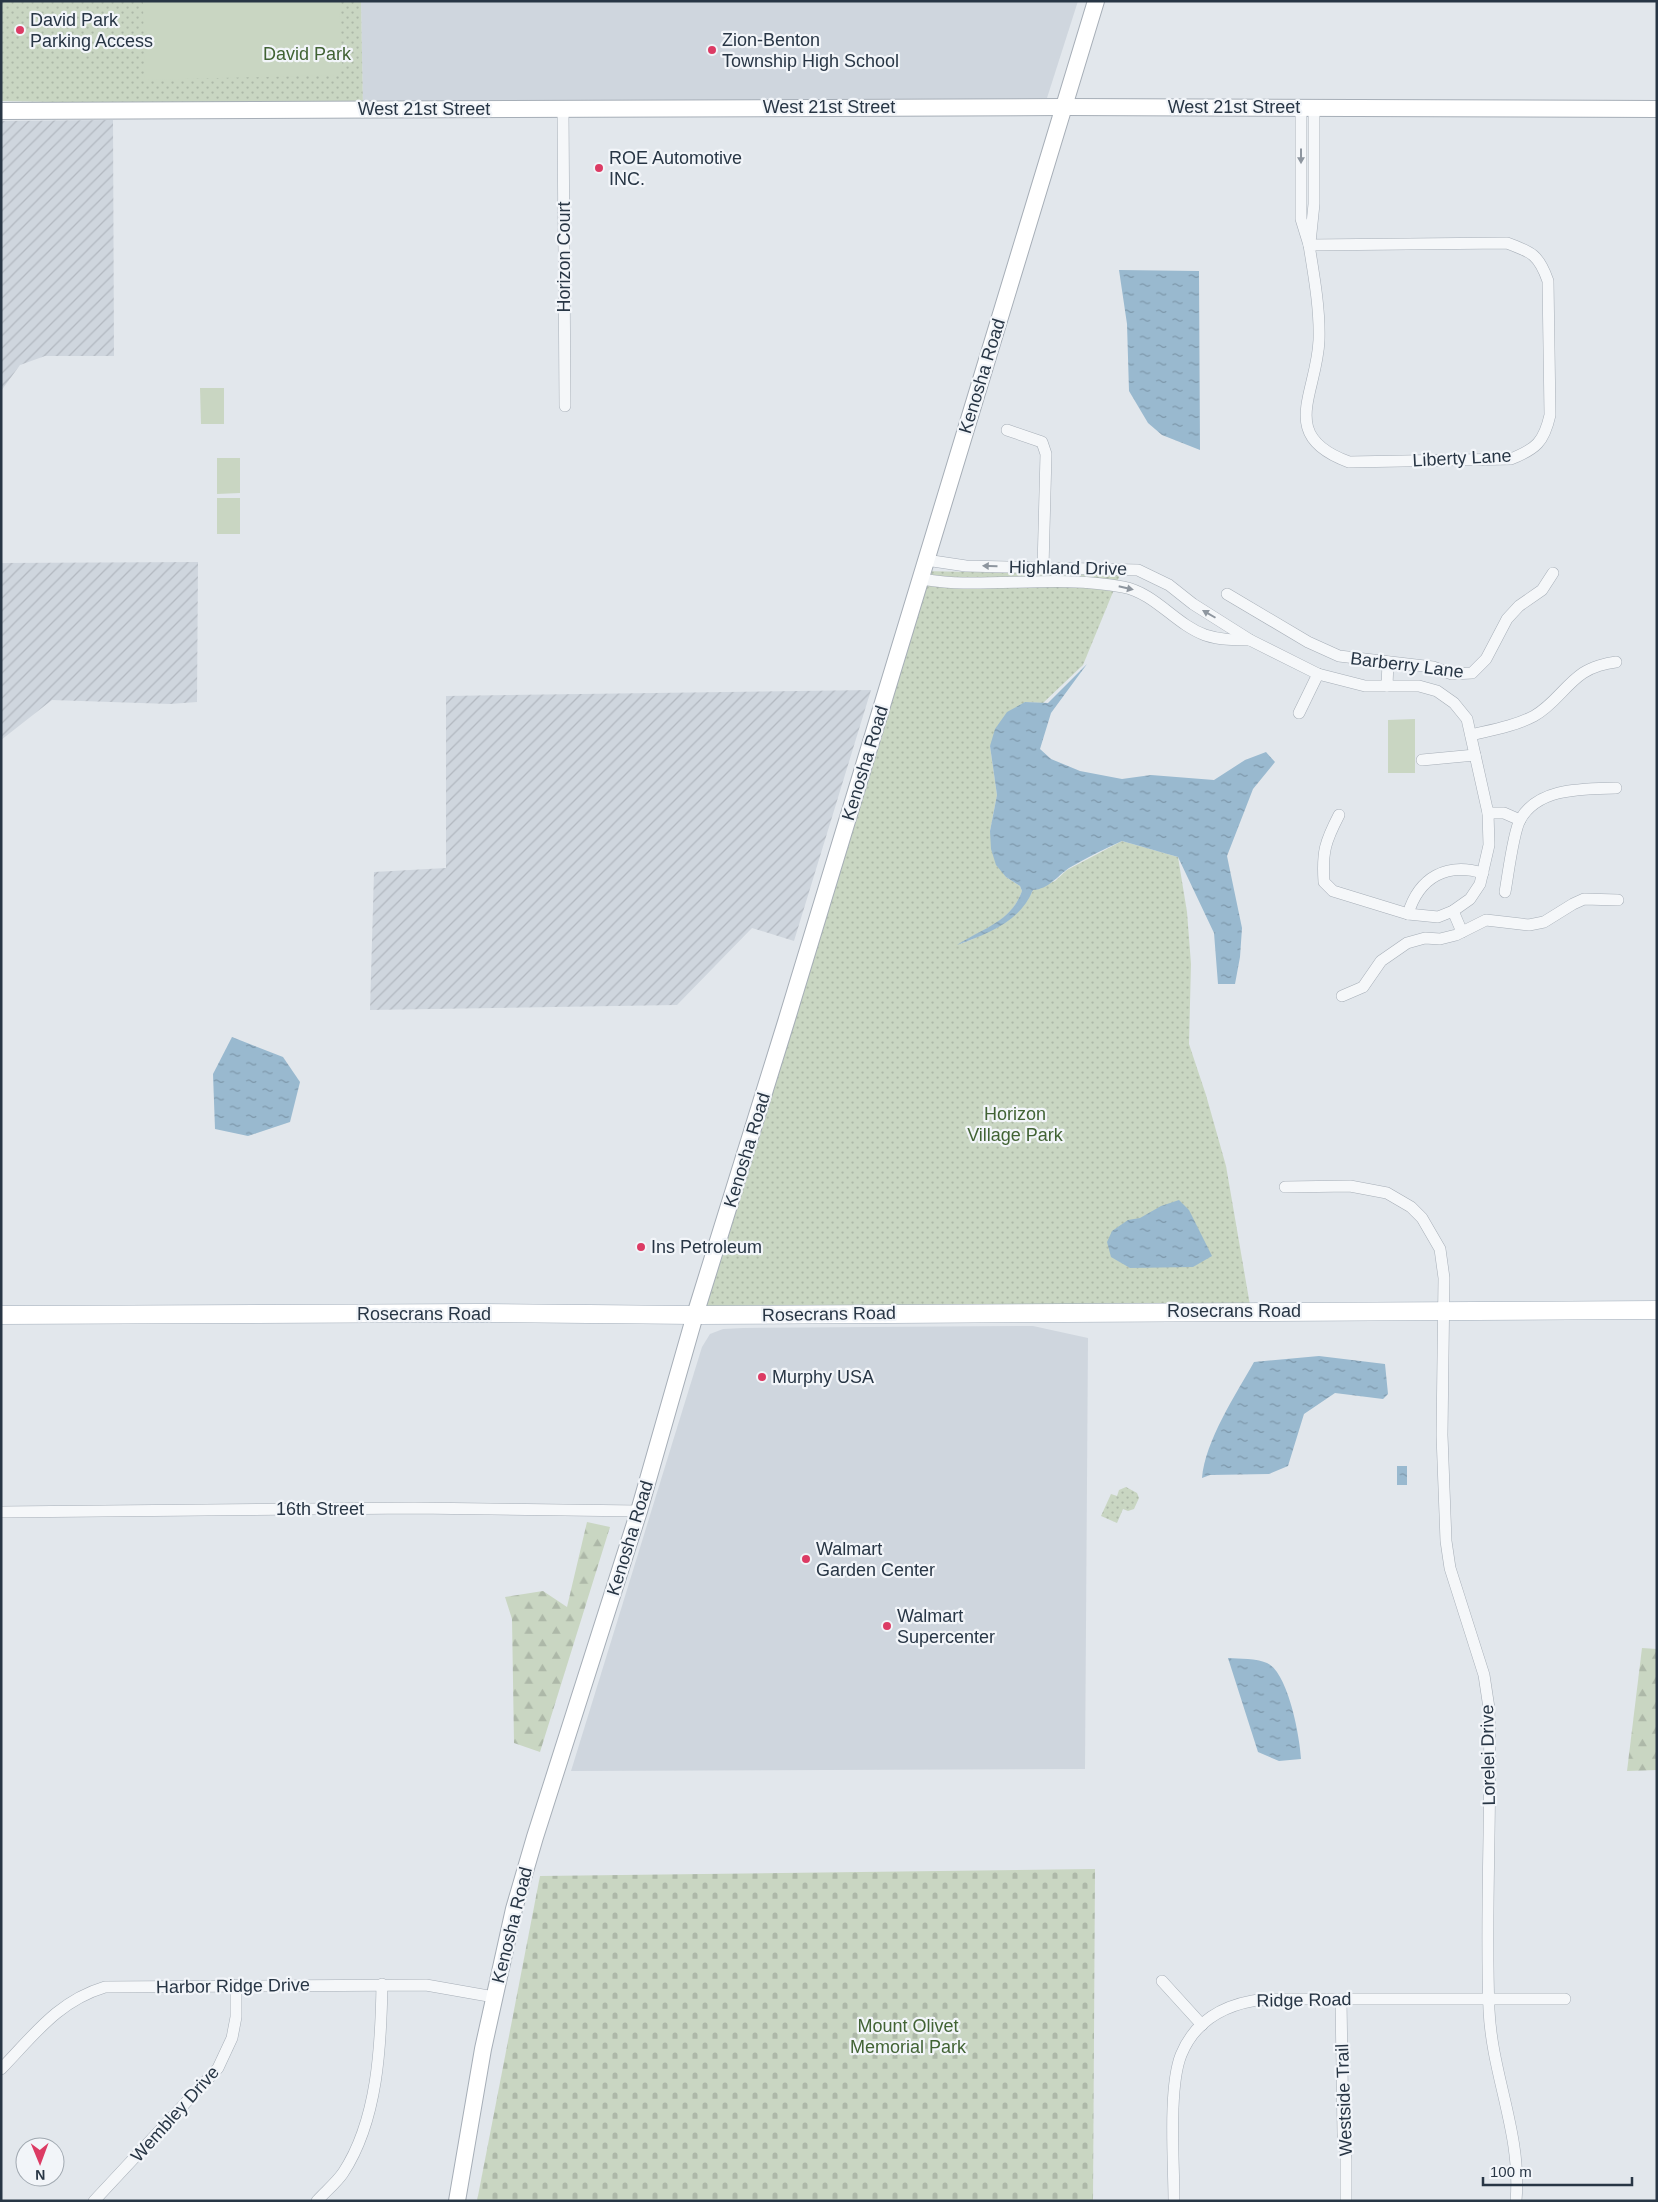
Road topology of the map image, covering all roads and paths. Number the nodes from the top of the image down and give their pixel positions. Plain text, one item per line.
1 (1096, 1) edge
2 (1064, 107) junction
3 (563, 108) junction
4 (1307, 108) junction
5 (1657, 109) edge
6 (1, 111) edge
7 (1309, 245) junction
8 (565, 406) dead end
9 (1007, 430) dead end
10 (926, 560) junction
11 (1043, 568) junction
12 (1553, 573) dead end
13 (920, 579) junction
14 (1228, 594) dead end
15 (1250, 640) junction
16 (1388, 662) junction
17 (1616, 662) dead end
18 (1318, 674) junction
19 (1387, 686) junction
20 (1299, 713) dead end
21 (1471, 735) junction
22 (1475, 755) junction
23 (1422, 760) dead end
24 (1616, 788) dead end
25 (1488, 813) junction
26 (1339, 815) dead end
27 (1520, 820) junction
28 (1484, 873) junction
29 (1505, 892) dead end
30 (1618, 900) dead end
31 (1453, 911) junction
32 (1408, 914) junction
33 (1462, 932) junction
34 (1342, 996) dead end
35 (1285, 1187) dead end
36 (1657, 1310) edge
37 (1443, 1312) junction
38 (1, 1314) edge
39 (695, 1315) junction
40 (639, 1511) junction
41 (1, 1512) edge
42 (1162, 1981) dead end
43 (382, 1984) junction
44 (236, 1985) junction
45 (494, 1997) junction
46 (1342, 1999) junction
47 (1489, 1999) junction
48 (1566, 1999) dead end
49 (1202, 2025) junction
50 (1, 2069) edge
51 (94, 2201) edge
52 (317, 2201) edge
53 (457, 2201) edge
54 (1174, 2201) edge
55 (1346, 2201) edge
56 (1516, 2201) edge

1 - 2 street, Kenosha Road
2 - 3 street, West 21st Street
2 - 4 street, West 21st Street
2 - 10 street, Kenosha Road
3 - 6 street, West 21st Street
3 - 8 street, Horizon Court
4 - 5 street, West 21st Street
4 - 7 street, Liberty Lane
7 - 7 street, Liberty Lane
9 - 11 street
11 -> 10 street, Highland Drive
10 - 13 street, Kenosha Road
15 -> 11 street, Highland Drive
12 - 16 street, Barberry Lane
13 -> 15 street, Highland Drive
13 - 39 street, Kenosha Road
14 - 16 street, Barberry Lane
15 - 18 street, Highland Drive
16 - 19 street
17 - 21 street
18 - 19 street, Highland Drive
18 - 20 street
19 - 21 street, Highland Drive
21 - 22 street, Highland Drive
22 - 23 street
22 - 25 street, Highland Drive
24 - 27 street
25 - 27 street
25 - 28 street, Highland Drive
26 - 32 street, Highland Drive
27 - 29 street
28 - 31 street, Highland Drive
28 - 32 street
30 - 33 street
31 - 32 street, Highland Drive
31 - 33 street
33 - 34 street
35 - 37 street, Lorelei Drive
36 - 37 main road, Rosecrans Road
37 - 39 main road, Rosecrans Road
37 - 47 street, Lorelei Drive
38 - 39 main road, Rosecrans Road
39 - 40 street, Kenosha Road
40 - 41 street, 16th Street
40 - 45 street, Kenosha Road
42 - 49 street
43 - 44 street, Harbor Ridge Drive
43 - 45 street, Harbor Ridge Drive
43 - 52 street
44 - 50 street, Harbor Ridge Drive
44 - 51 street, Wembley Drive
45 - 53 street, Kenosha Road
46 - 47 street, Ridge Road
46 - 49 street, Ridge Road
46 - 55 street, Westside Trail
47 - 48 street, Ridge Road
47 - 56 street, Lorelei Drive
49 - 54 street, Ridge Road

